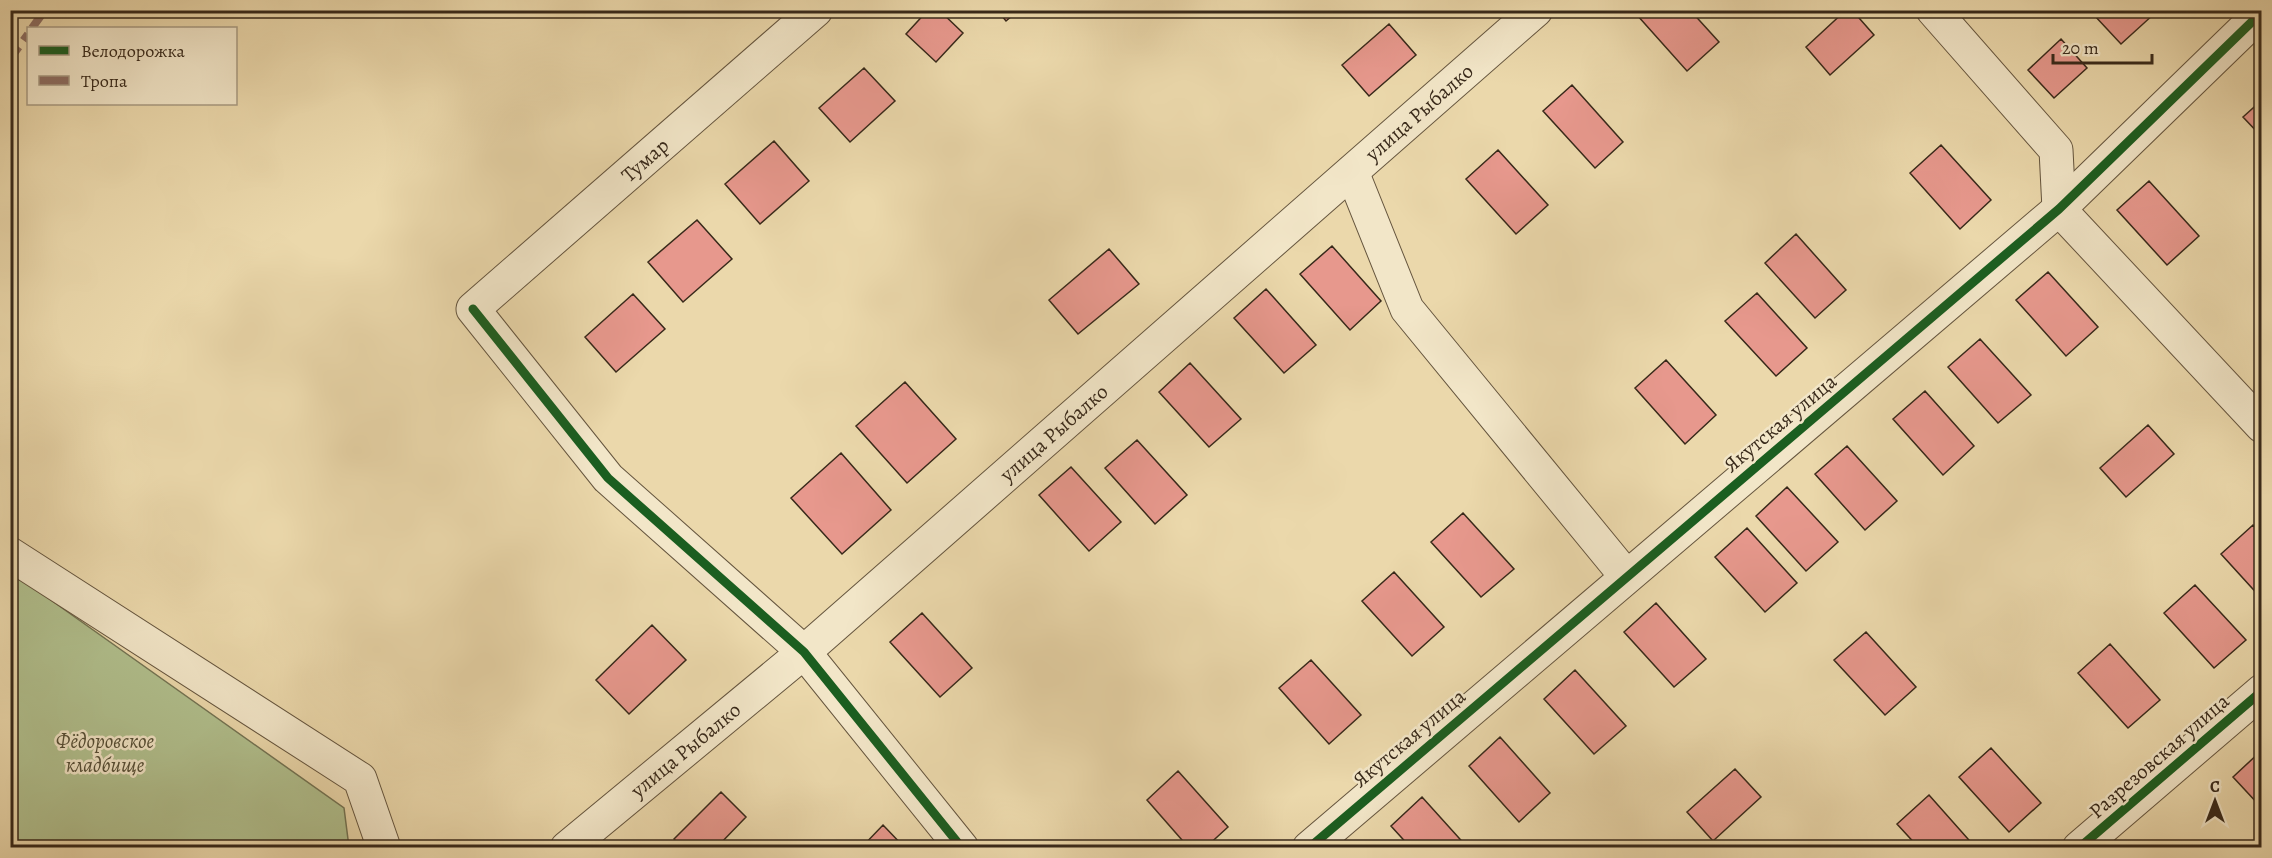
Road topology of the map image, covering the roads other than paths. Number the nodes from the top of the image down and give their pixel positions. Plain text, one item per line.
1 (816, 10) edge
2 (1536, 10) edge
3 (1933, 10) edge
4 (2262, 12) edge
5 (1352, 172) junction
6 (2059, 209) junction
7 (2262, 426) edge
8 (10, 554) edge
9 (1626, 576) junction
10 (804, 652) junction
11 (2262, 691) edge
12 (384, 848) edge
13 (567, 848) edge
14 (962, 848) edge
15 (1309, 848) edge
16 (2079, 848) edge

1 - 10 street, Тумар
2 - 5 street, улица Рыбалко
3 - 6 street
4 - 6 street, Якутская улица
5 - 9 street
5 - 10 street, улица Рыбалко
6 - 7 street
6 - 9 street, Якутская улица
8 - 12 street
9 - 15 street, Якутская улица
10 - 13 street, улица Рыбалко
10 - 14 street
11 - 16 street, Разрезовская улица

